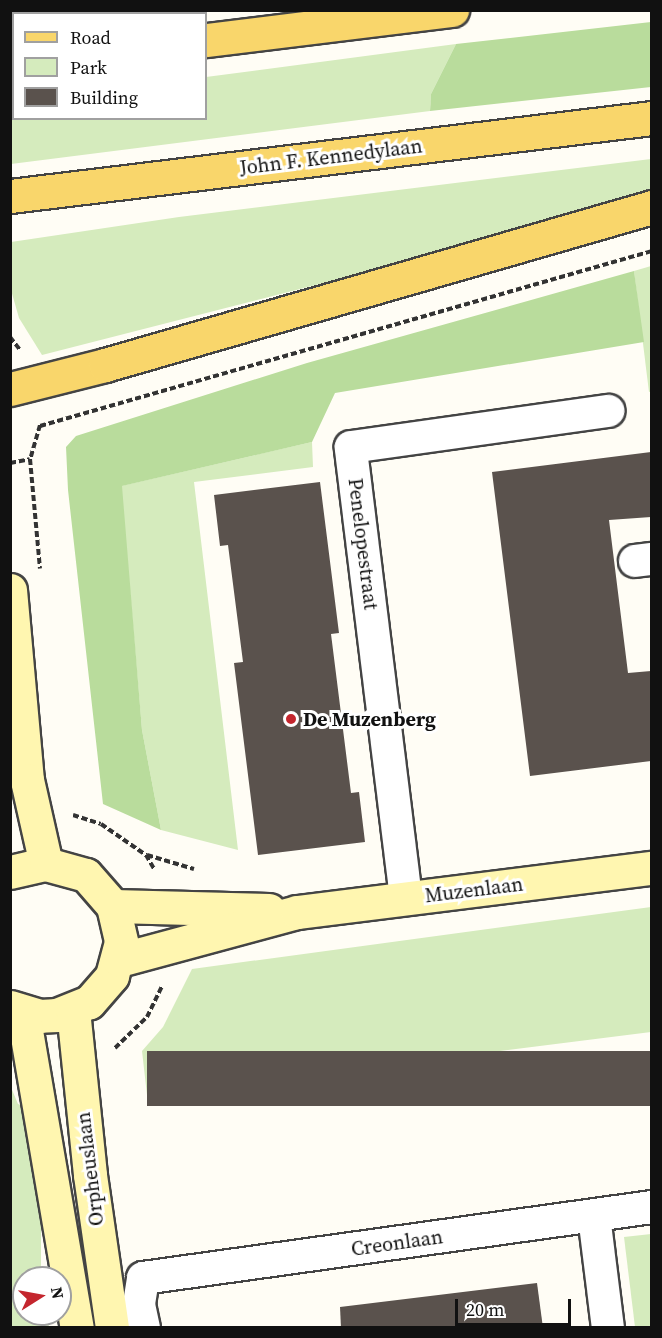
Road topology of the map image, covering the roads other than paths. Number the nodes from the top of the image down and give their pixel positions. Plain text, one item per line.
1 (452, 10) edge
2 (207, 40) edge
3 (651, 118) edge
4 (10, 196) edge
5 (651, 207) edge
6 (10, 389) edge
7 (608, 411) dead end
8 (10, 590) edge
9 (46, 864) junction
10 (651, 868) edge
11 (10, 872) edge
12 (406, 898) junction
13 (113, 906) junction
14 (297, 912) junction
15 (119, 960) junction
16 (17, 1010) edge
17 (73, 1010) junction
18 (651, 1207) edge
19 (594, 1216) junction
20 (77, 1328) edge
21 (112, 1328) edge
22 (144, 1328) edge
23 (608, 1328) edge

1 - 2 main road
3 - 4 main road, John F. Kennedylaan
5 - 6 main road
7 - 12 street, Penelopestraat
8 - 9 main road
9 - 11 main road
9 - 13 main road
10 - 12 main road, Muzenlaan
12 - 14 main road, Muzenlaan
13 - 14 main road, Muzenlaan
13 - 15 main road
14 - 15 main road, Muzenlaan
15 - 17 main road
16 - 17 main road
16 - 20 main road, Orpheuslaan
17 - 21 main road, Orpheuslaan
18 - 19 street, Creonlaan
19 - 22 street, Creonlaan
19 - 23 street

